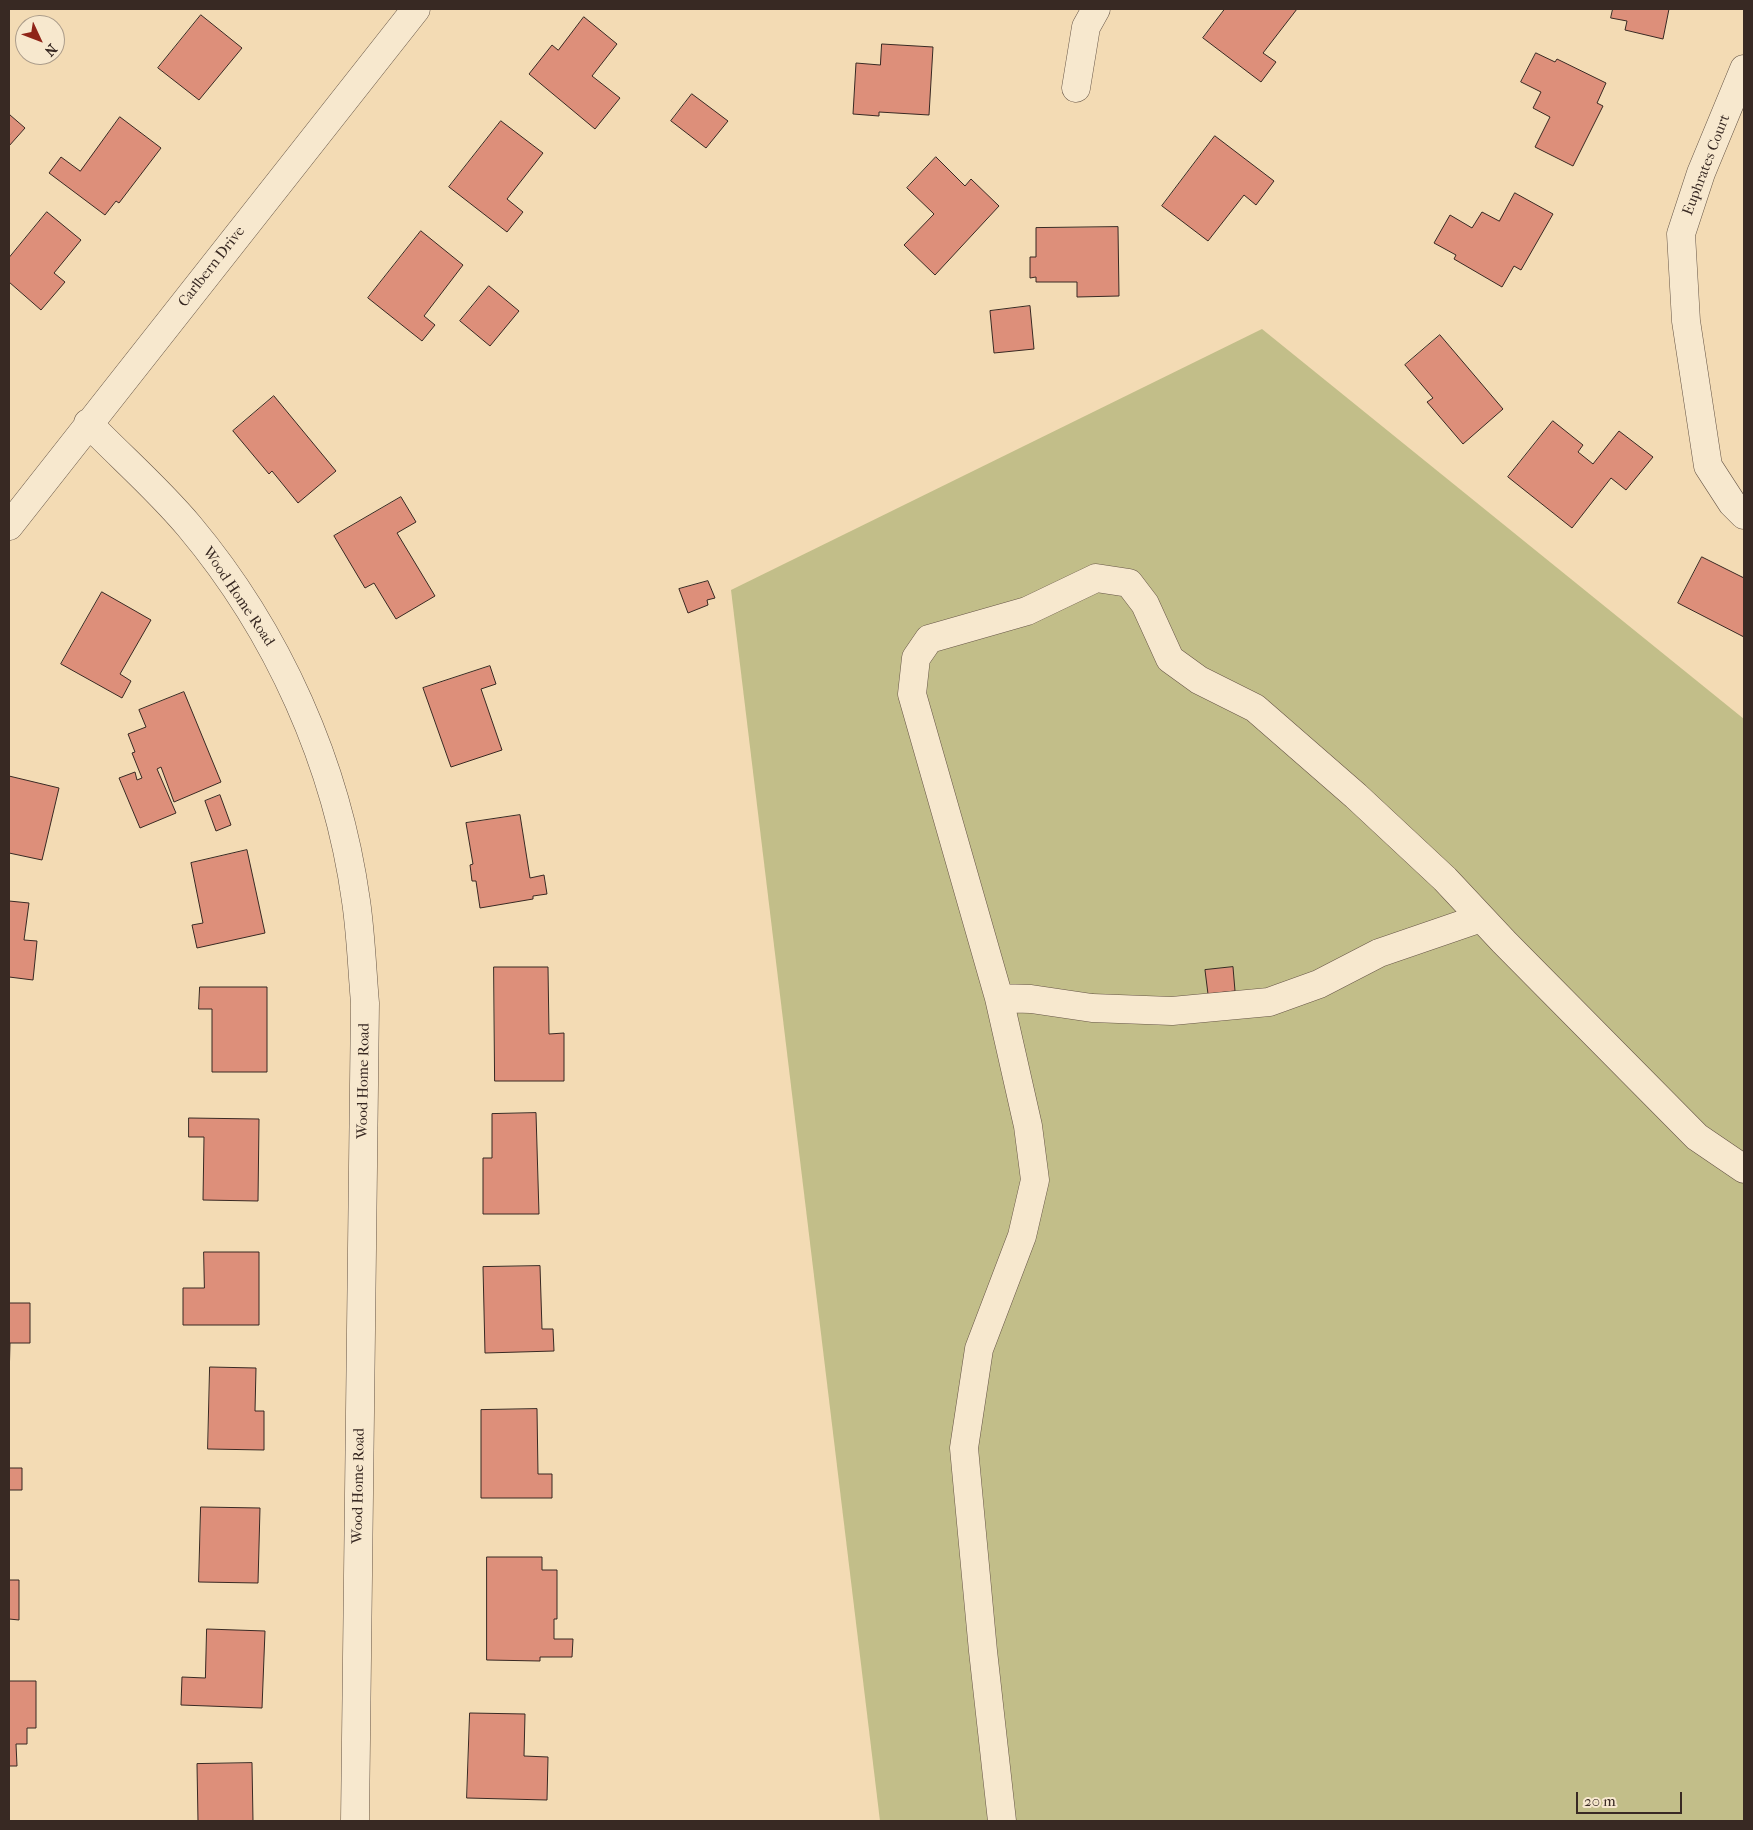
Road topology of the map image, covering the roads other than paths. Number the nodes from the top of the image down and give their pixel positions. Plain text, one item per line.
1 (416, 9) edge
2 (1096, 9) edge
3 (1744, 69) edge
4 (1076, 88) dead end
5 (88, 423) junction
6 (1744, 515) edge
7 (9, 526) edge
8 (1481, 918) junction
9 (999, 998) junction
10 (1744, 1169) edge
11 (355, 1821) edge
12 (1002, 1821) edge

1 - 5 street, Carlbern Drive
2 - 4 street
3 - 6 street, Euphrates Court
5 - 7 street, Carlbern Drive
5 - 11 street, Wood Home Road
8 - 9 street
8 - 9 street
8 - 10 street
9 - 12 street

